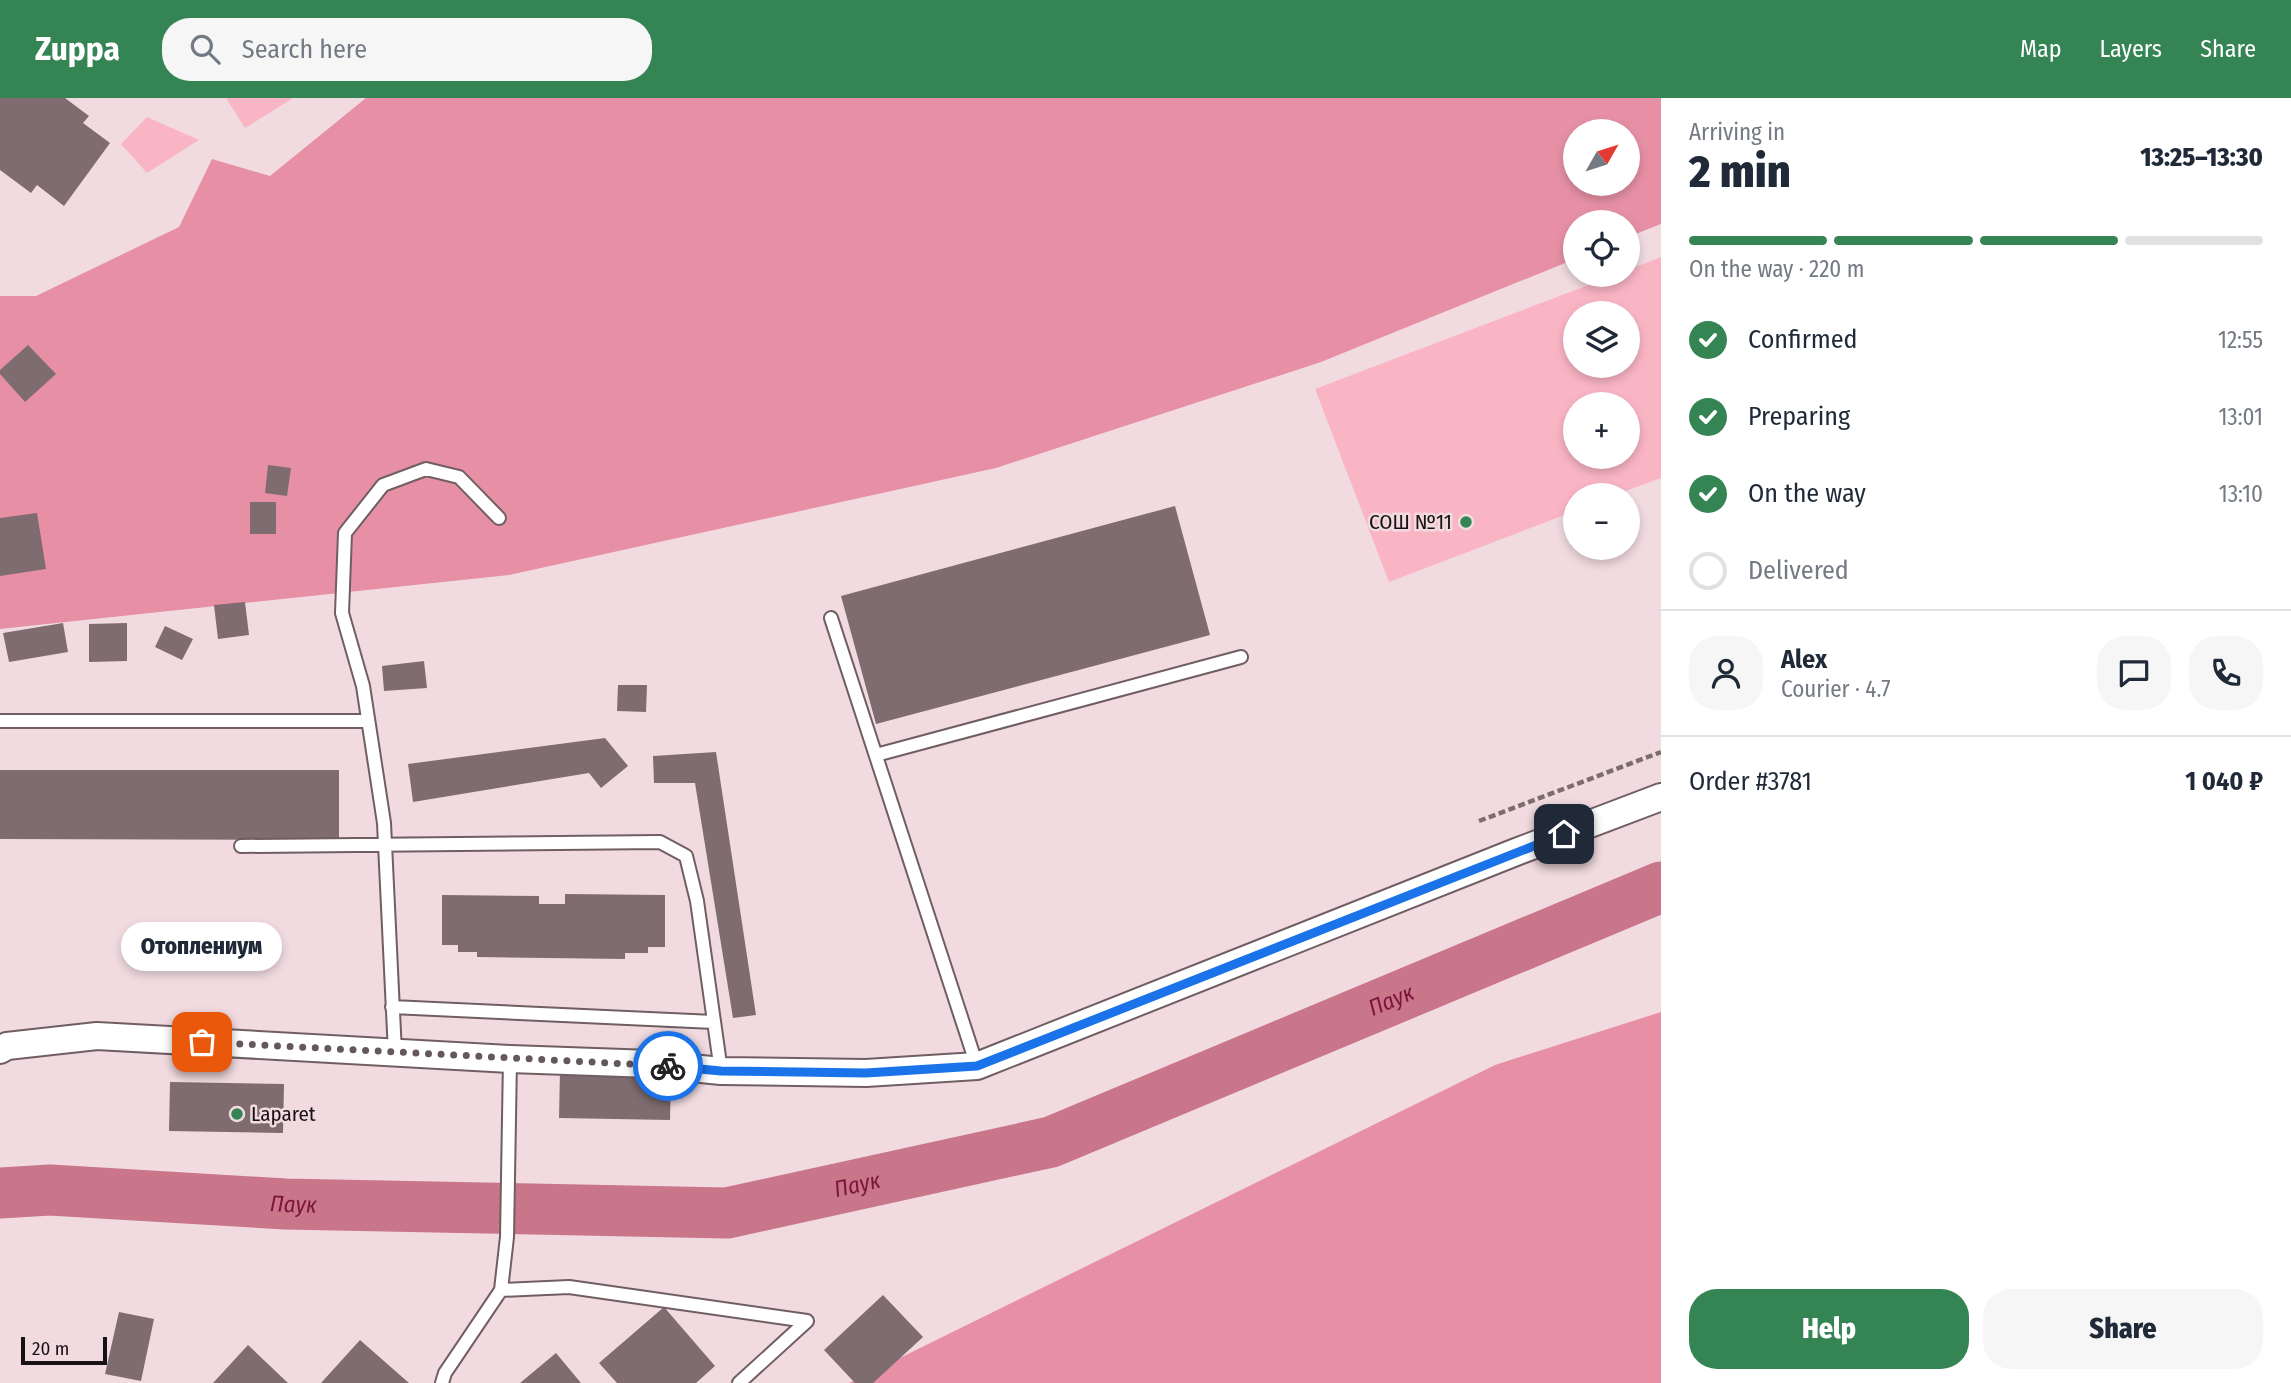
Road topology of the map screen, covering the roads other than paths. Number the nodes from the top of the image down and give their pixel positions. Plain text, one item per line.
1 (499, 518) dead end
2 (831, 618) dead end
3 (1241, 657) dead end
4 (0, 721) edge
5 (368, 721) junction
6 (876, 755) junction
7 (1661, 797) edge
8 (385, 845) junction
9 (241, 846) dead end
10 (392, 1007) junction
11 (714, 1021) junction
12 (2, 1043) edge
13 (395, 1053) junction
14 (510, 1059) junction
15 (977, 1066) junction
16 (721, 1071) junction
17 (501, 1290) junction
18 (442, 1383) edge
19 (739, 1383) edge

1 - 5 lane
2 - 6 lane
3 - 6 lane
4 - 5 lane
5 - 8 lane
6 - 15 lane
7 - 15 street
8 - 9 lane
8 - 10 lane
8 - 11 lane
10 - 11 lane
10 - 13 lane
11 - 16 lane
12 - 13 street
13 - 14 street
14 - 16 street
14 - 17 lane
15 - 16 street
17 - 18 lane
17 - 19 lane

